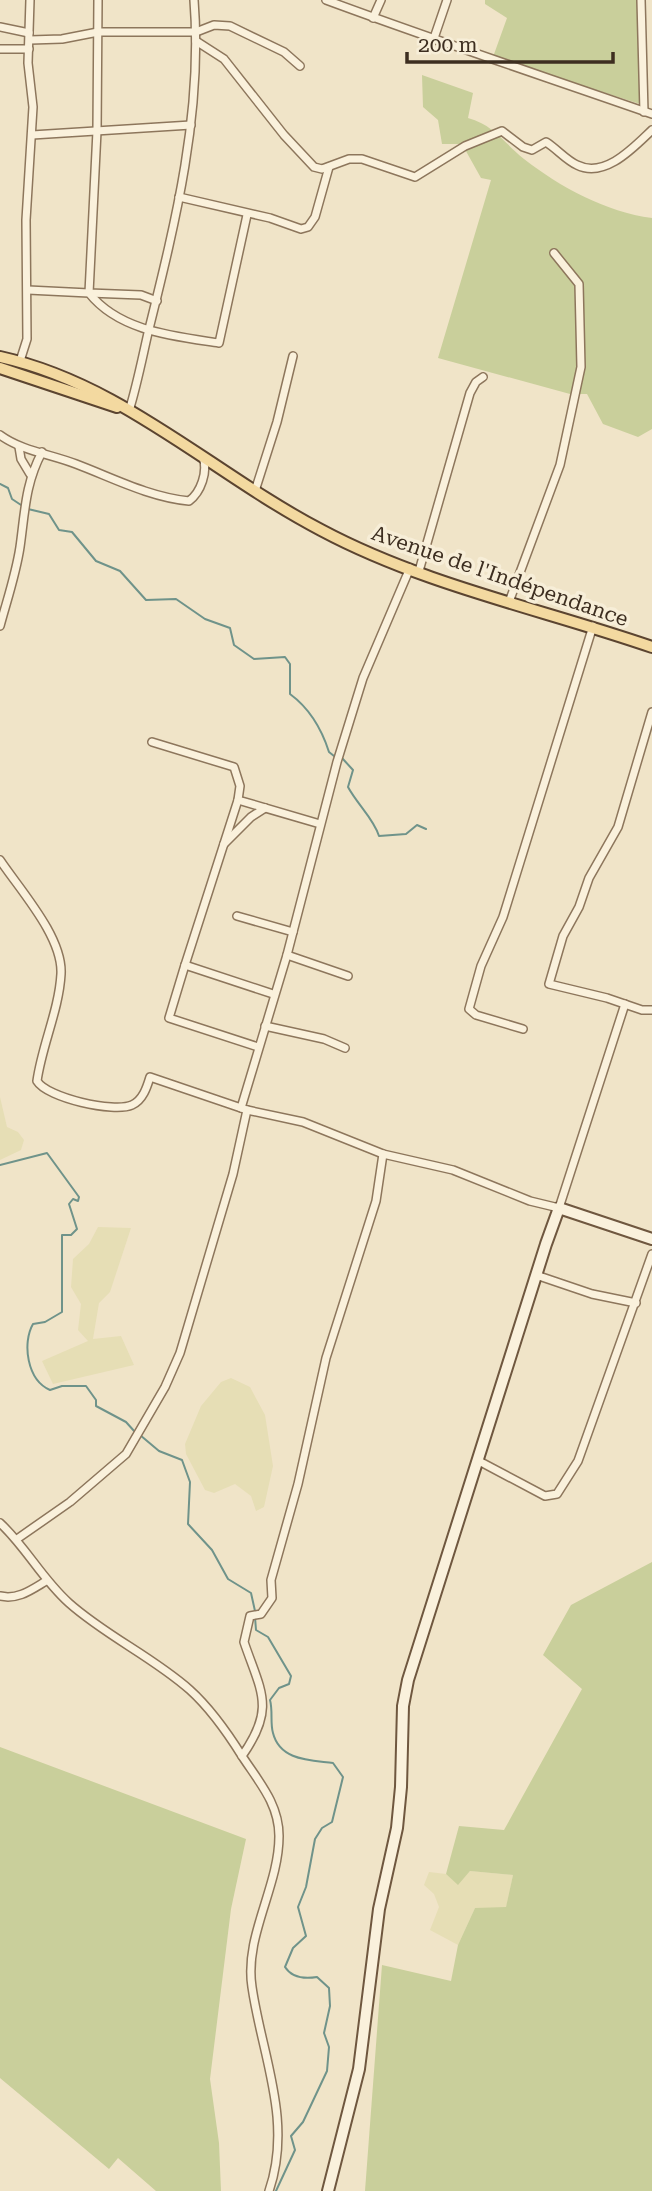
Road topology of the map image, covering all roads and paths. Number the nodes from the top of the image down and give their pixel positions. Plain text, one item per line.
1 (30, 0) edge
2 (98, 0) edge
3 (194, 0) edge
4 (326, 0) edge
5 (381, 0) edge
6 (447, 0) edge
7 (641, 0) edge
8 (373, 18) junction
9 (0, 27) edge
10 (98, 32) junction
11 (30, 36) junction
12 (196, 37) junction
13 (433, 41) junction
14 (0, 49) edge
15 (29, 50) junction
16 (300, 66) dead end
17 (648, 113) edge
18 (191, 125) junction
19 (652, 130) edge
20 (97, 131) junction
21 (33, 135) junction
22 (329, 166) junction
23 (179, 198) junction
24 (247, 215) junction
25 (554, 253) dead end
26 (28, 290) junction
27 (89, 293) junction
28 (157, 301) junction
29 (149, 331) junction
30 (293, 356) dead end
31 (0, 357) edge
32 (20, 361) junction
33 (0, 368) edge
34 (483, 376) dead end
35 (126, 409) junction
36 (0, 435) edge
37 (19, 447) junction
38 (42, 452) junction
39 (202, 457) junction
40 (30, 474) junction
41 (255, 491) junction
42 (414, 569) junction
43 (509, 602) junction
44 (0, 626) edge
45 (593, 626) junction
46 (652, 647) edge
47 (652, 712) edge
48 (152, 741) dead end
49 (238, 800) junction
50 (265, 808) junction
51 (320, 824) junction
52 (221, 847) junction
53 (0, 860) edge
54 (237, 916) dead end
55 (293, 932) junction
56 (287, 955) junction
57 (185, 965) junction
58 (348, 976) dead end
59 (273, 994) junction
60 (625, 1004) junction
61 (652, 1010) edge
62 (265, 1026) junction
63 (523, 1029) dead end
64 (258, 1047) junction
65 (345, 1048) dead end
66 (244, 1109) junction
67 (383, 1154) junction
68 (559, 1208) junction
69 (652, 1239) edge
70 (652, 1254) edge
71 (536, 1275) junction
72 (636, 1303) junction
73 (477, 1460) junction
74 (0, 1523) edge
75 (18, 1539) junction
76 (46, 1581) junction
77 (0, 1596) edge
78 (242, 1756) junction
79 (331, 2188) edge
80 (269, 2191) edge

1 - 11 street
2 - 10 street
3 - 12 street
4 - 8 street
5 - 8 street
6 - 13 street
7 - 17 street
8 - 13 street
9 - 11 street
10 - 11 street
10 - 12 street
10 - 20 street
11 - 15 street
12 - 16 street
12 - 18 street
12 - 22 street
13 - 17 street
14 - 15 street
15 - 21 street
18 - 20 street
18 - 23 street
19 - 22 street
20 - 21 street
20 - 27 street
21 - 26 street
22 - 24 street
23 - 24 street
23 - 28 street
24 - 29 street
25 - 43 street
26 - 27 street
26 - 32 street
27 - 28 street
27 - 29 street
28 - 29 street
29 - 35 street
30 - 41 street
31 - 32 main road, Avenue de l'Indépendance
32 - 35 main road, Avenue de l'Indépendance
33 - 35 main road, Avenue de l'Indépendance
34 - 42 street
35 - 39 main road, Avenue de l'Indépendance
36 - 37 street
37 - 38 street
37 - 40 street
38 - 39 street
38 - 40 street
39 - 41 main road, Avenue de l'Indépendance
40 - 44 street
41 - 42 main road, Avenue de l'Indépendance
42 - 43 main road, Avenue de l'Indépendance
42 - 51 street
43 - 45 main road, Avenue de l'Indépendance
45 - 46 main road, Avenue de l'Indépendance
45 - 63 street
47 - 60 street
48 - 49 street
49 - 50 street
49 - 52 street
50 - 51 street
50 - 52 street
51 - 55 street
52 - 57 street
53 - 66 street
54 - 55 street
55 - 56 street
56 - 58 street
56 - 59 street
57 - 59 street
57 - 64 street
59 - 62 street
60 - 61 street
60 - 68 street
62 - 64 street
62 - 65 street
64 - 66 street
66 - 67 street
66 - 75 street
67 - 68 street
67 - 78 street
68 - 69 street
68 - 71 street
70 - 72 street
71 - 72 street
71 - 73 street
72 - 73 street
73 - 79 street
74 - 75 street
75 - 76 street
76 - 77 street
76 - 78 street
78 - 80 street

